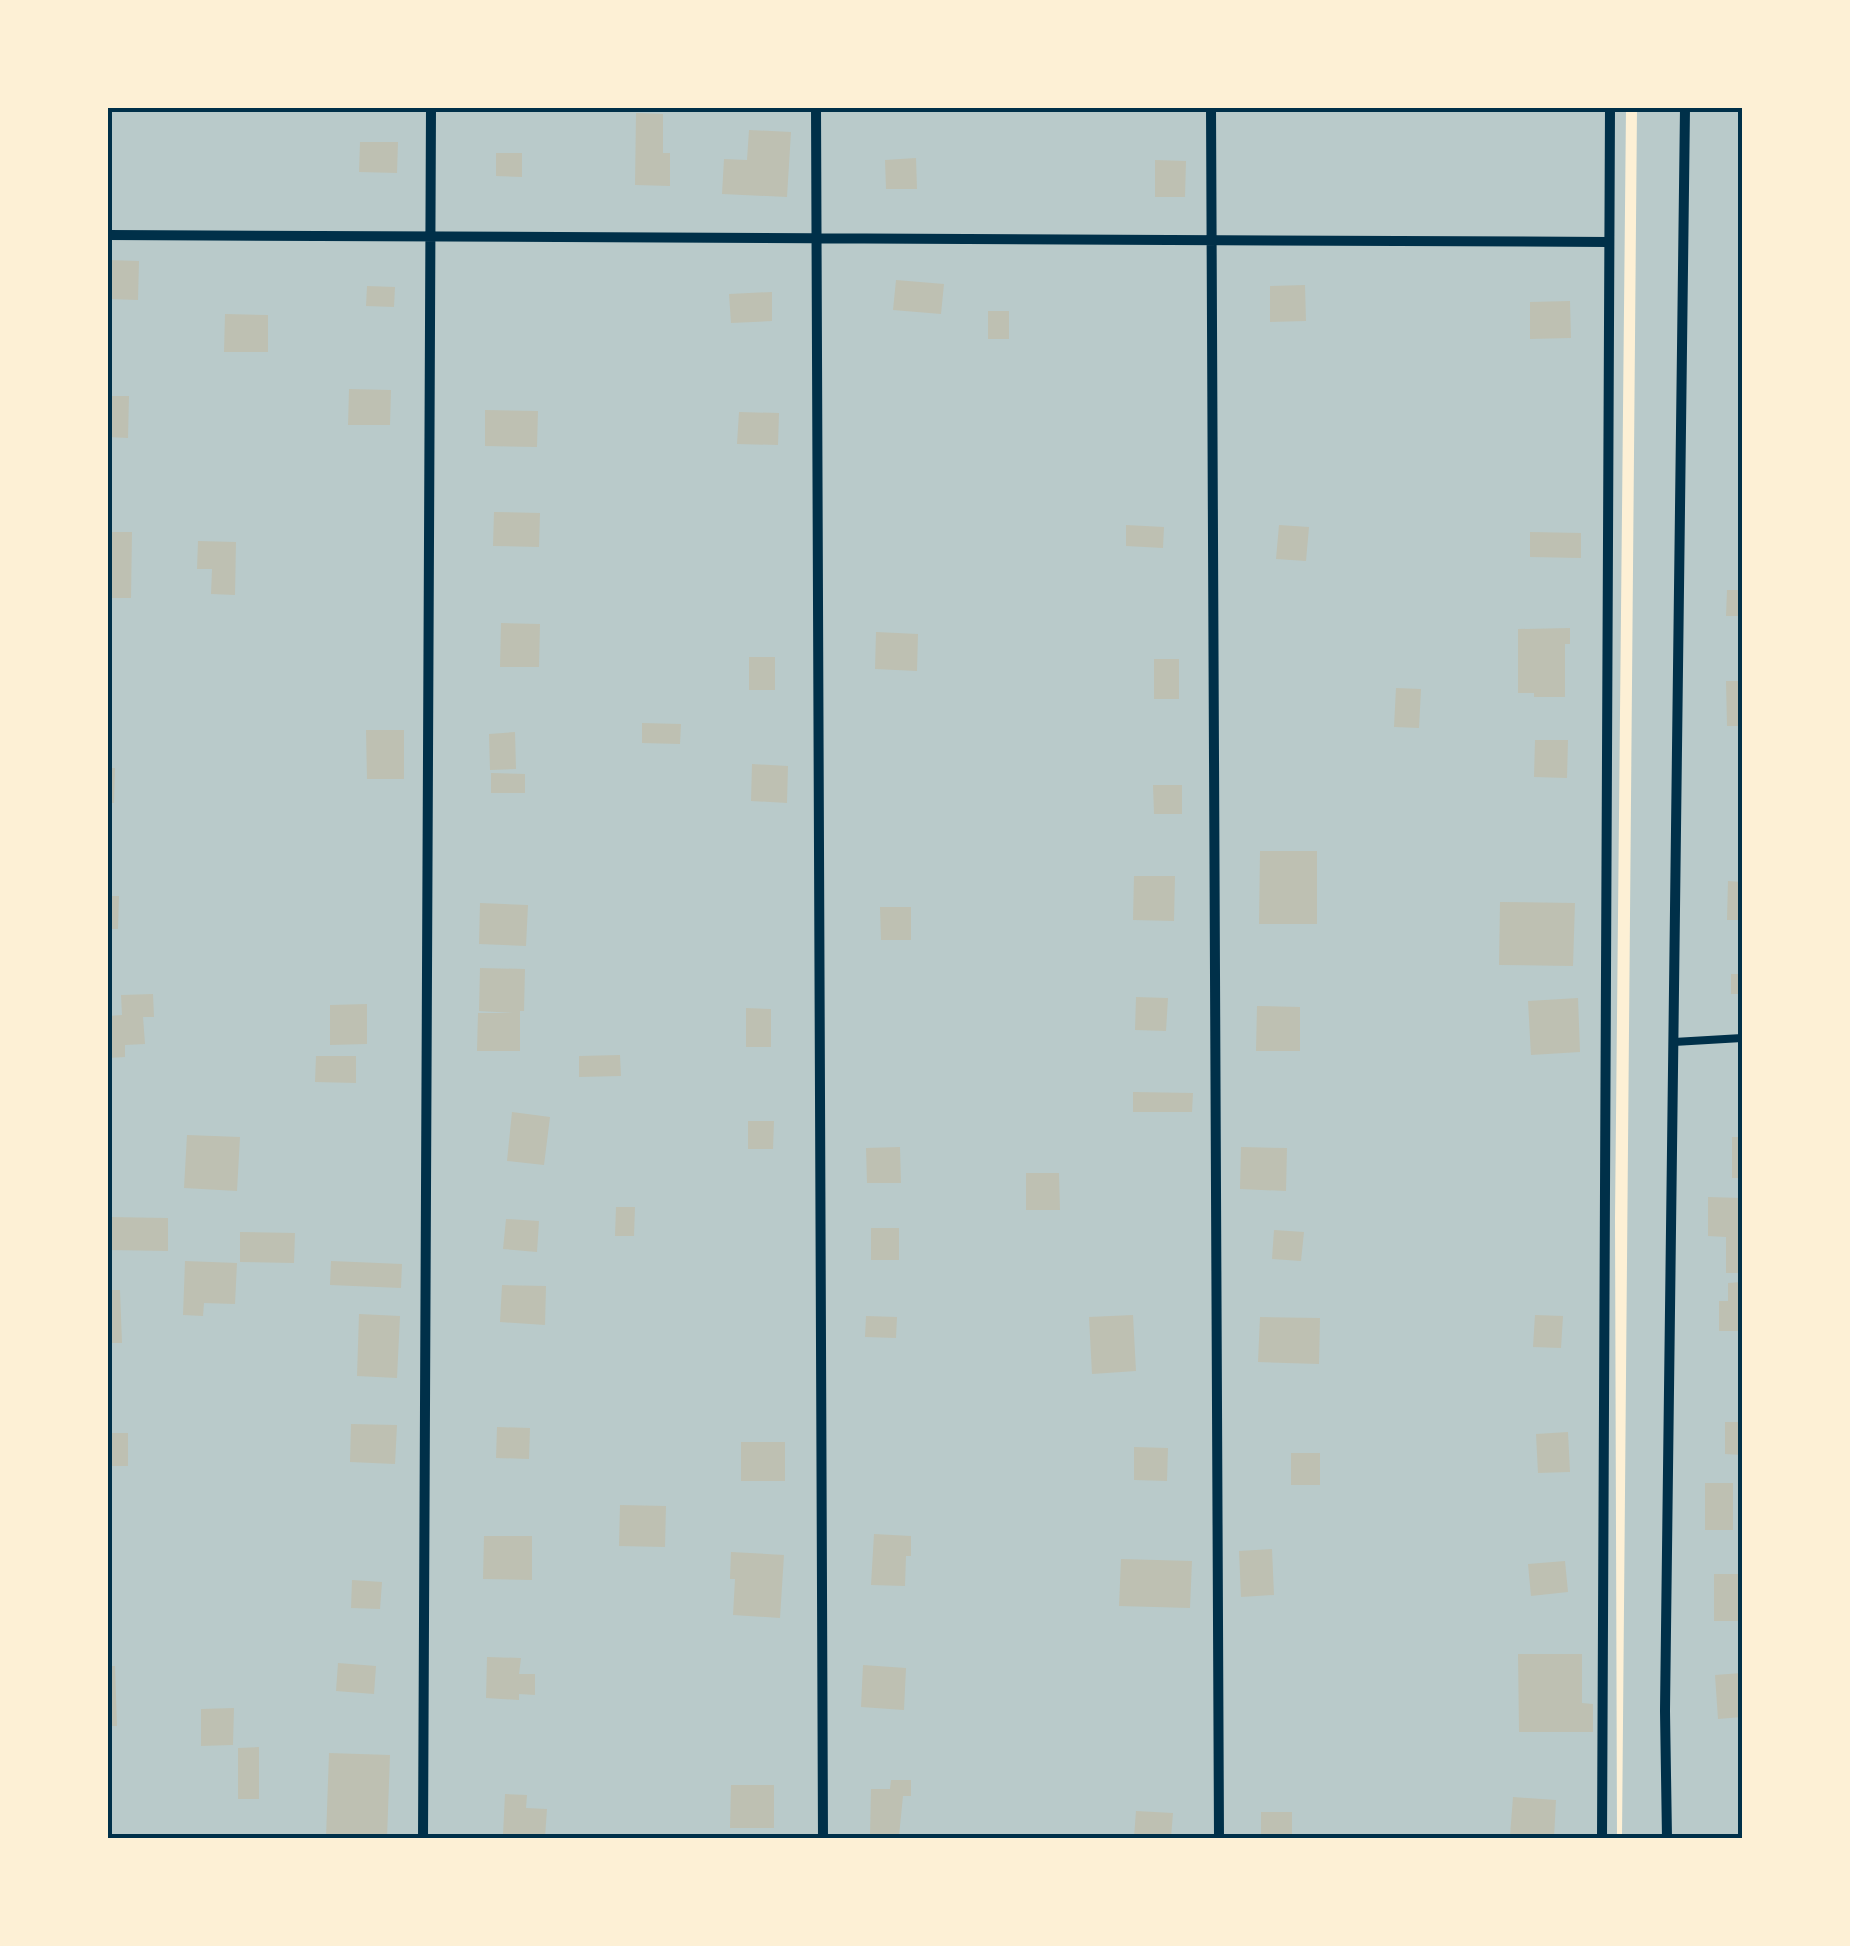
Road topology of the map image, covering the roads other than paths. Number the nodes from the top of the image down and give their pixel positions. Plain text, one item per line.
1 (431, 108) edge
2 (816, 108) edge
3 (1212, 108) edge
4 (1610, 108) edge
5 (1684, 108) edge
6 (108, 235) edge
7 (431, 235) junction
8 (815, 238) junction
9 (1211, 240) junction
10 (1609, 242) junction
11 (1742, 1038) edge
12 (1674, 1042) junction
13 (423, 1838) edge
14 (823, 1838) edge
15 (1219, 1838) edge
16 (1602, 1838) edge
17 (1667, 1838) edge

1 - 7 street
2 - 8 street
3 - 9 street
4 - 10 street
5 - 12 street
6 - 7 street
7 - 8 street
7 - 13 street
8 - 9 street
8 - 14 street
9 - 10 street
9 - 15 street
10 - 16 street
11 - 12 lane
12 - 17 street

